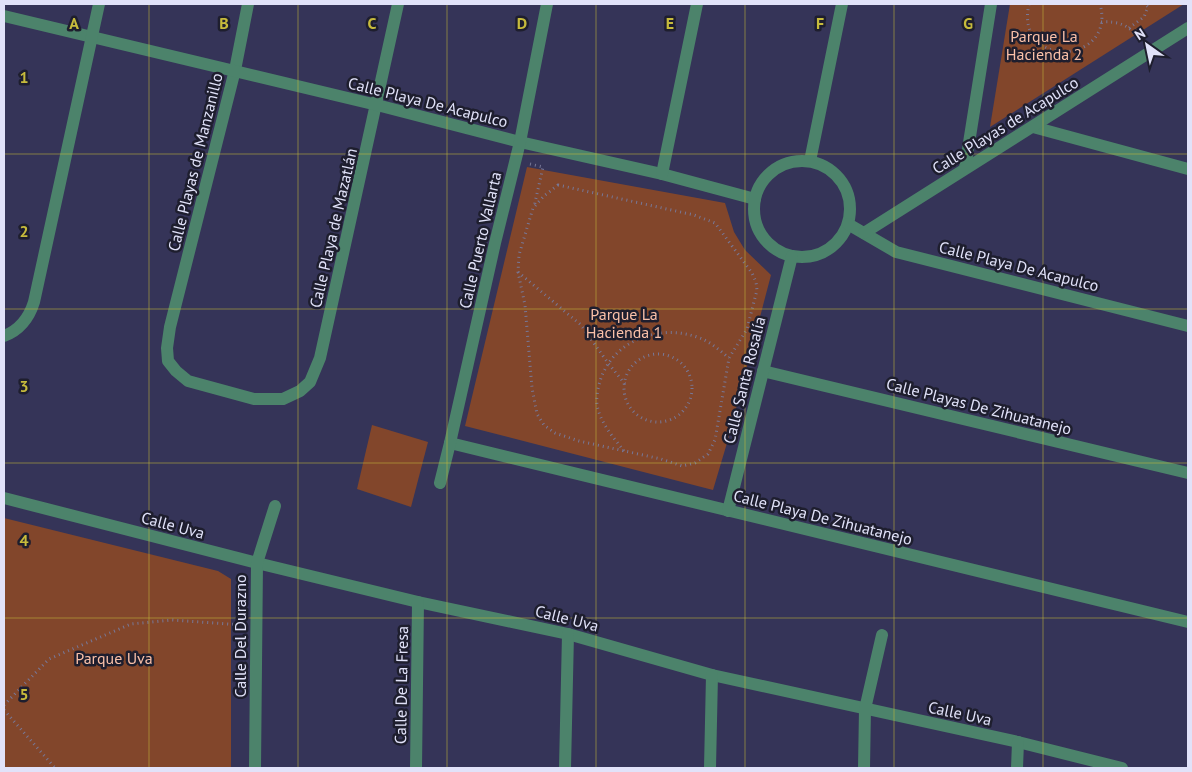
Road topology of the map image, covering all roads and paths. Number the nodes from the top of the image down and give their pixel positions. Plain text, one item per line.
1 (99, 4) edge
2 (248, 4) edge
3 (398, 4) edge
4 (547, 4) edge
5 (697, 4) edge
6 (842, 4) edge
7 (991, 4) edge
8 (1029, 4) edge
9 (1101, 4) edge
10 (1145, 4) edge
11 (4, 16) edge
12 (1101, 22) junction
13 (1129, 28) junction
14 (1188, 28) edge
15 (92, 38) junction
16 (1139, 39) dead end
17 (235, 70) junction
18 (377, 105) junction
19 (1033, 127) junction
20 (520, 142) junction
21 (810, 161) junction
22 (543, 167) dead end
23 (965, 168) junction
24 (1188, 169) edge
25 (662, 174) junction
26 (755, 199) junction
27 (533, 208) junction
28 (848, 224) junction
29 (864, 233) junction
30 (792, 256) junction
31 (518, 272) junction
32 (1188, 326) edge
33 (4, 336) edge
34 (320, 358) joint
35 (728, 358) junction
36 (608, 363) junction
37 (763, 371) junction
38 (625, 384) junction
39 (450, 443) junction
40 (625, 451) junction
41 (1188, 473) edge
42 (440, 483) dead end
43 (4, 498) edge
44 (275, 506) dead end
45 (728, 511) junction
46 (257, 564) junction
47 (418, 602) junction
48 (1188, 622) edge
49 (257, 626) junction
50 (568, 634) junction
51 (882, 635) dead end
52 (712, 674) junction
53 (4, 705) edge
54 (865, 709) junction
55 (4, 710) edge
56 (1018, 742) junction
57 (55, 768) edge
58 (255, 768) edge
59 (416, 768) edge
60 (564, 768) edge
61 (710, 768) edge
62 (864, 768) edge
63 (1017, 768) edge
64 (1122, 768) edge

1 - 15 street
2 - 17 street, Calle Playas de Manzanillo
3 - 18 street, Calle Playa de Mazatlán
4 - 20 street, Calle Puerto Vallarta
5 - 25 street
6 - 21 street
7 - 23 street
8 - 12 path
9 - 12 path
10 - 13 path
11 - 15 street, Calle Playa De Acapulco
12 - 13 path
13 - 16 path
14 - 19 street, Calle Playas de Acapulco
15 - 17 street, Calle Playa De Acapulco
15 - 33 street
17 - 18 street, Calle Playa De Acapulco
17 - 34 street, Calle Playas de Manzanillo
18 - 20 street, Calle Playa De Acapulco
18 - 34 street, Calle Playa de Mazatlán
19 - 23 street, Calle Playas de Acapulco
19 - 24 street
20 - 25 street, Calle Playa De Acapulco
20 - 39 street, Calle Puerto Vallarta
21 - 26 street
21 - 28 street
22 - 27 path
23 - 29 street, Calle Playas de Acapulco
25 - 26 street, Calle Playa De Acapulco
26 - 30 street
27 - 31 path
27 - 35 path
28 - 29 street, Calle Playa De Acapulco
28 - 30 street
29 - 32 street, Calle Playa De Acapulco
30 - 37 street, Calle Santa Rosalía
31 - 36 path
31 - 40 path
35 - 36 path
35 - 40 path
36 - 38 path
36 - 40 path
37 - 41 street, Calle Playas De Zihuatanejo
37 - 45 street, Calle Santa Rosalía
38 - 38 path
39 - 42 street, Calle Puerto Vallarta
39 - 45 street, Calle Playa De Zihuatanejo
43 - 46 street, Calle Uva
44 - 46 street, Calle Del Durazno
45 - 48 street, Calle Playa De Zihuatanejo
46 - 47 street, Calle Uva
46 - 49 street, Calle Del Durazno
47 - 50 street, Calle Uva
47 - 59 street, Calle De La Fresa
49 - 53 path
49 - 58 street, Calle Del Durazno
50 - 52 street, Calle Uva
50 - 60 street
51 - 54 street
52 - 54 street, Calle Uva
52 - 61 street
54 - 56 street, Calle Uva
54 - 62 street
55 - 57 path
56 - 63 street
56 - 64 street, Calle Uva

